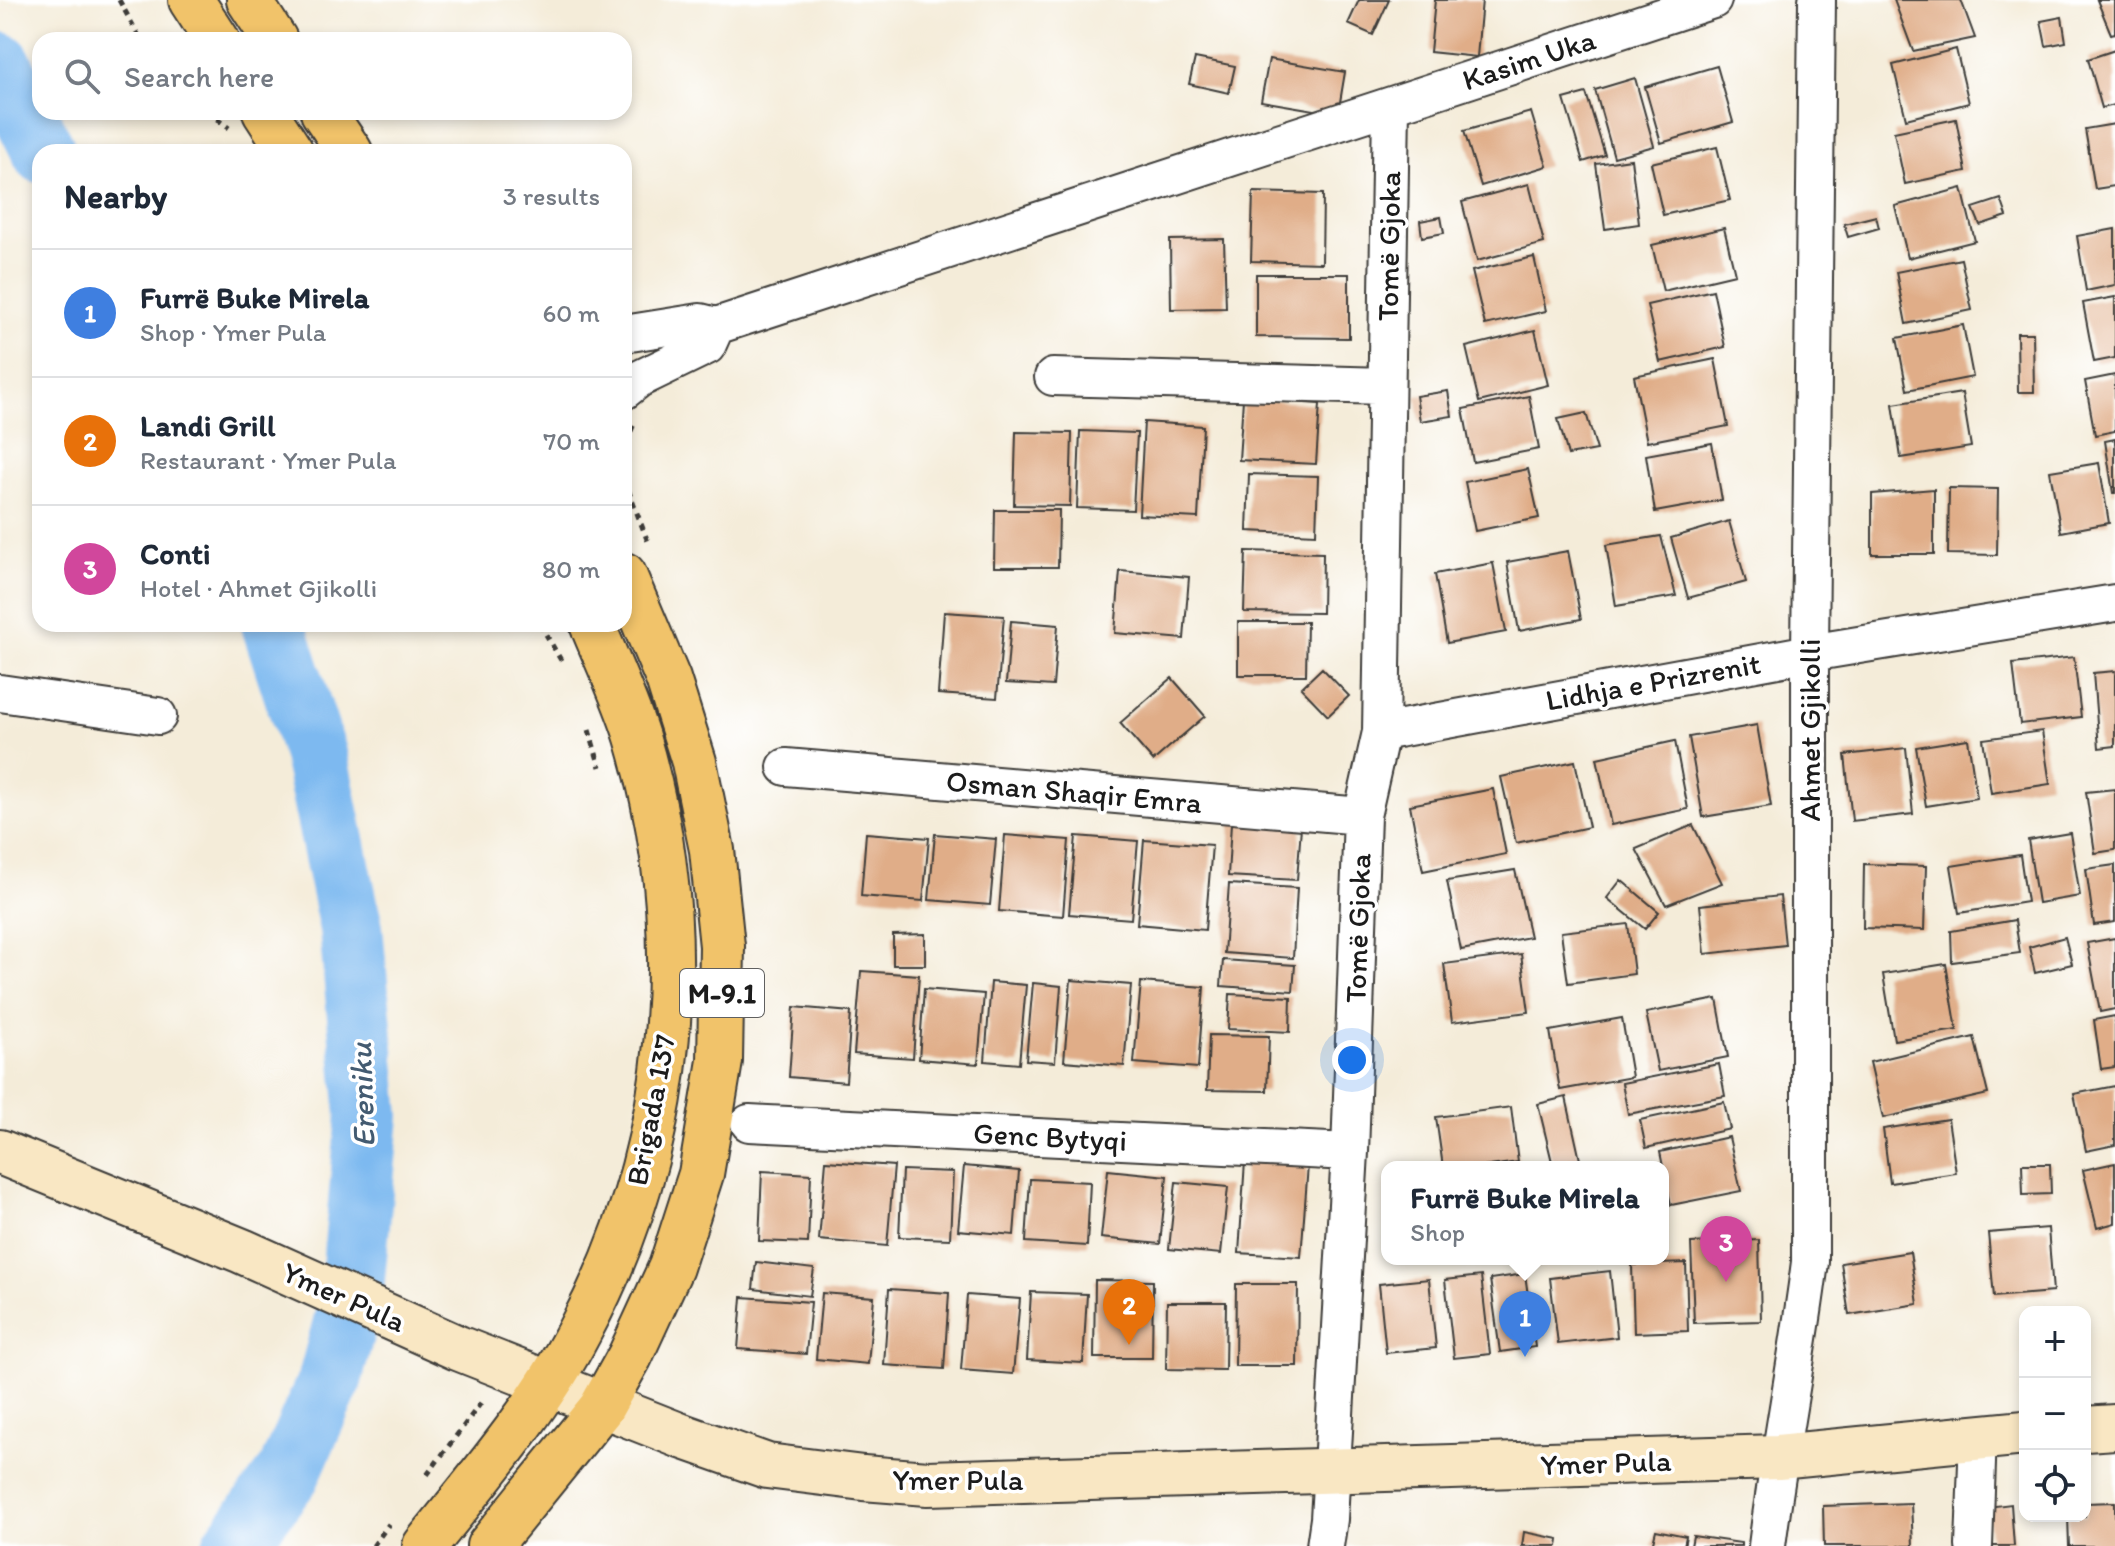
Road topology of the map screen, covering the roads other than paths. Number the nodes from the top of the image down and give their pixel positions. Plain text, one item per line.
1 (191, 0) edge
2 (249, 0) edge
3 (1713, 0) edge
4 (1817, 0) edge
5 (212, 32) edge
6 (270, 32) edge
7 (1391, 106) junction
8 (270, 120) edge
9 (328, 120) edge
10 (286, 144) edge
11 (345, 144) edge
12 (716, 326) junction
13 (632, 333) edge
14 (1053, 377) dead end
15 (1386, 386) junction
16 (632, 400) edge
17 (632, 594) edge
18 (2115, 603) edge
19 (595, 632) edge
20 (1810, 653) junction
21 (0, 693) edge
22 (158, 716) dead end
23 (1381, 732) junction
24 (786, 767) dead end
25 (1362, 816) junction
26 (749, 1123) dead end
27 (0, 1152) edge
28 (1350, 1152) junction
29 (548, 1384) junction
30 (602, 1406) junction
31 (2115, 1427) edge
32 (2091, 1429) edge
33 (2019, 1433) edge
34 (1978, 1435) junction
35 (1778, 1457) junction
36 (1332, 1472) junction
37 (408, 1533) edge
38 (489, 1546) edge
39 (1325, 1546) edge
40 (1767, 1546) edge
41 (1974, 1546) edge

1 - 5 main road
2 - 6 main road
3 - 7 street, Kasim Uka
4 - 20 street, Ahmet Gjikolli
7 - 12 street, Kasim Uka
7 - 15 street, Tomë Gjoka
8 - 10 main road
9 - 11 main road
12 - 13 street
12 - 16 street
14 - 15 street
15 - 23 street, Tomë Gjoka
17 - 30 main road, Brigada 137 / M-9.1
18 - 20 street, Lidhja e Prizrenit
19 - 29 main road, Brigada 137 / M-9.1
20 - 23 street, Lidhja e Prizrenit
20 - 35 street, Ahmet Gjikolli
21 - 22 street
23 - 25 street, Tomë Gjoka
24 - 25 street, Osman Shaqir Emra
25 - 28 street, Tomë Gjoka
26 - 28 street, Genc Bytyqi
27 - 29 street, Ymer Pula
28 - 36 street, Tomë Gjoka
29 - 30 street, Ymer Pula
29 - 37 main road, Brigada 137 / M-9.1
30 - 36 street, Ymer Pula
30 - 38 main road, Brigada 137 / M-9.1
31 - 32 street
33 - 34 street, Ymer Pula
34 - 35 street, Ymer Pula
34 - 41 street
35 - 36 street, Ymer Pula
35 - 40 street, Ahmet Gjikolli
36 - 39 street, Tomë Gjoka

